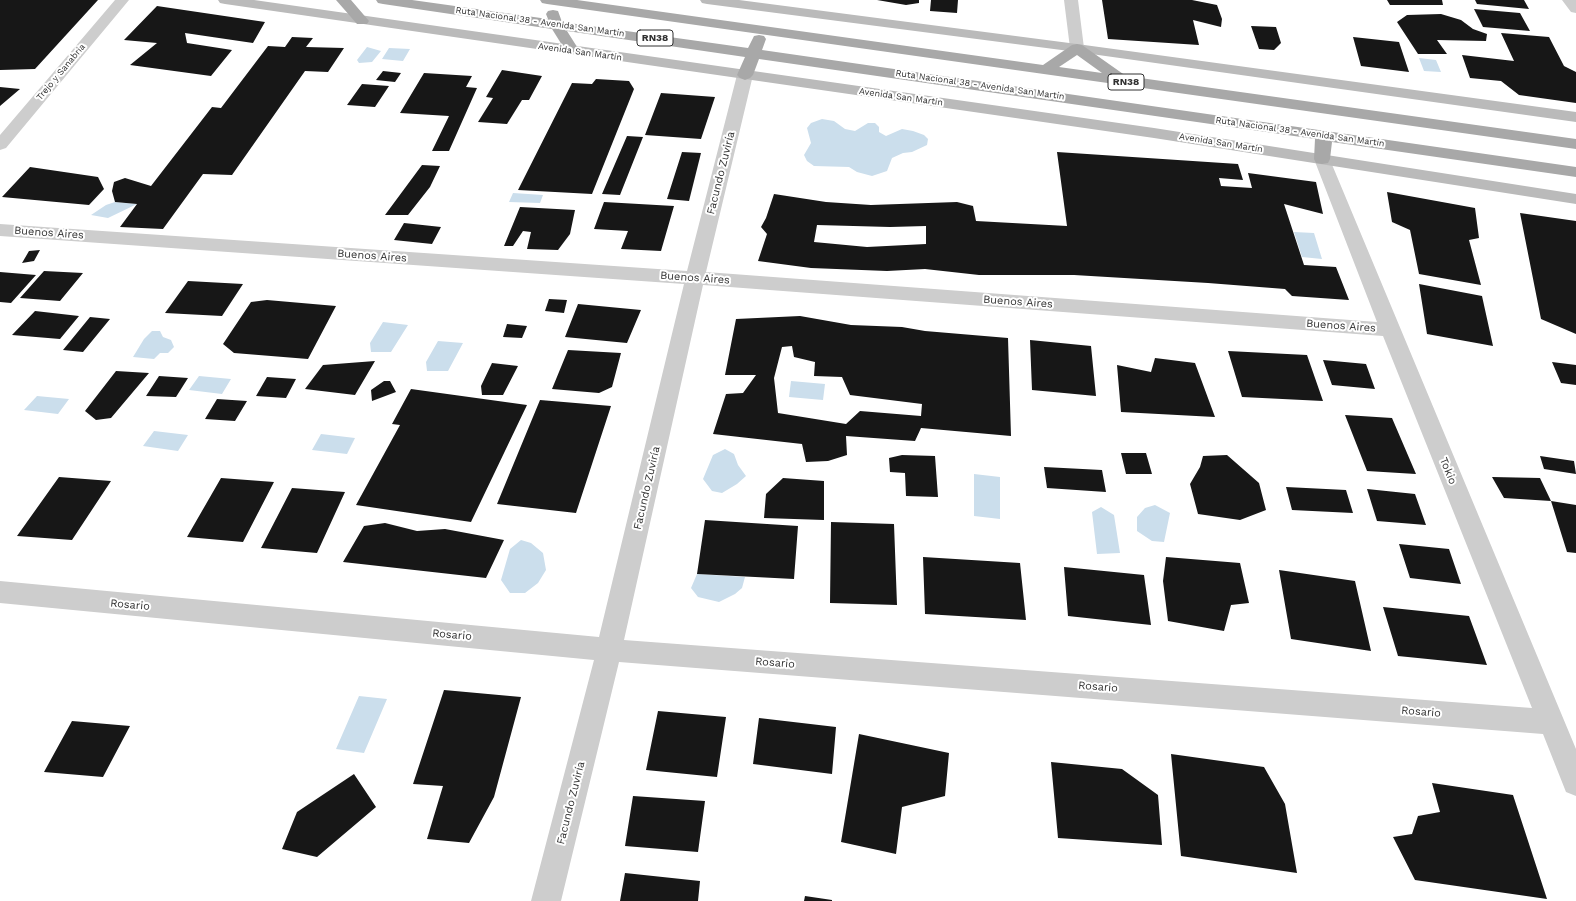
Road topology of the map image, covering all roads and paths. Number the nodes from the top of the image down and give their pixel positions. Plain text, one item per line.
1 (122, 0) edge
2 (225, 0) edge
3 (343, 0) edge
4 (383, 0) edge
5 (461, 0) edge
6 (547, 0) edge
7 (655, 0) edge
8 (707, 0) edge
9 (1072, 0) edge
10 (1569, 0) edge
11 (1576, 9) edge
12 (677, 18) junction
13 (362, 21) junction
14 (556, 24) junction
15 (763, 31) junction
16 (1078, 48) junction
17 (572, 50) junction
18 (754, 52) junction
19 (1045, 70) junction
20 (745, 75) junction
21 (1123, 81) junction
22 (1576, 117) edge
23 (0, 121) edge
24 (18, 123) junction
25 (1324, 135) junction
26 (1576, 144) edge
27 (0, 145) edge
28 (1386, 145) junction
29 (1322, 159) junction
30 (1576, 159) edge
31 (1576, 172) edge
32 (1576, 199) edge
33 (0, 230) edge
34 (695, 278) junction
35 (1390, 330) junction
36 (0, 592) edge
37 (609, 650) junction
38 (1551, 722) junction
39 (1576, 782) edge
40 (546, 901) edge

1 - 24 street, Trejo y Sanabria
2 - 13 main road, Avenida San Martín
3 - 13 main road
4 - 14 main road, Ruta Nacional 38 - Avenida San Martín / RN38
5 - 6 main road
6 - 12 main road, RN38
6 - 14 main road
7 - 12 main road
8 - 16 main road
9 - 16 street
10 - 11 street
12 - 15 main road, RN38
13 - 17 main road, Avenida San Martín
14 - 17 main road
14 - 18 main road, Ruta Nacional 38 - Avenida San Martín / RN38
15 - 18 main road
15 - 19 main road, RN38
16 - 19 main road
16 - 21 main road
16 - 22 main road
17 - 20 main road, Avenida San Martín
18 - 20 main road
18 - 25 main road, Ruta Nacional 38 - Avenida San Martín / RN38
19 - 21 main road, RN38
20 - 29 main road, Avenida San Martín
20 - 34 street, Facundo Zuviría
21 - 26 main road, RN38
23 - 24 street
24 - 27 street, Trejo y Sanabria
25 - 28 main road, Ruta Nacional 38 - Avenida San Martín / RN38
25 - 29 main road
28 - 30 main road
28 - 31 main road, Ruta Nacional 38 - Avenida San Martín / RN38
29 - 32 main road, Avenida San Martín
29 - 35 street, Tokio
33 - 34 street, Buenos Aires
34 - 35 street, Buenos Aires
34 - 37 street, Facundo Zuviría
35 - 38 street, Tokio
36 - 37 street, Rosario
37 - 38 street, Rosario
37 - 40 street, Facundo Zuviría
38 - 39 street, Tokio

